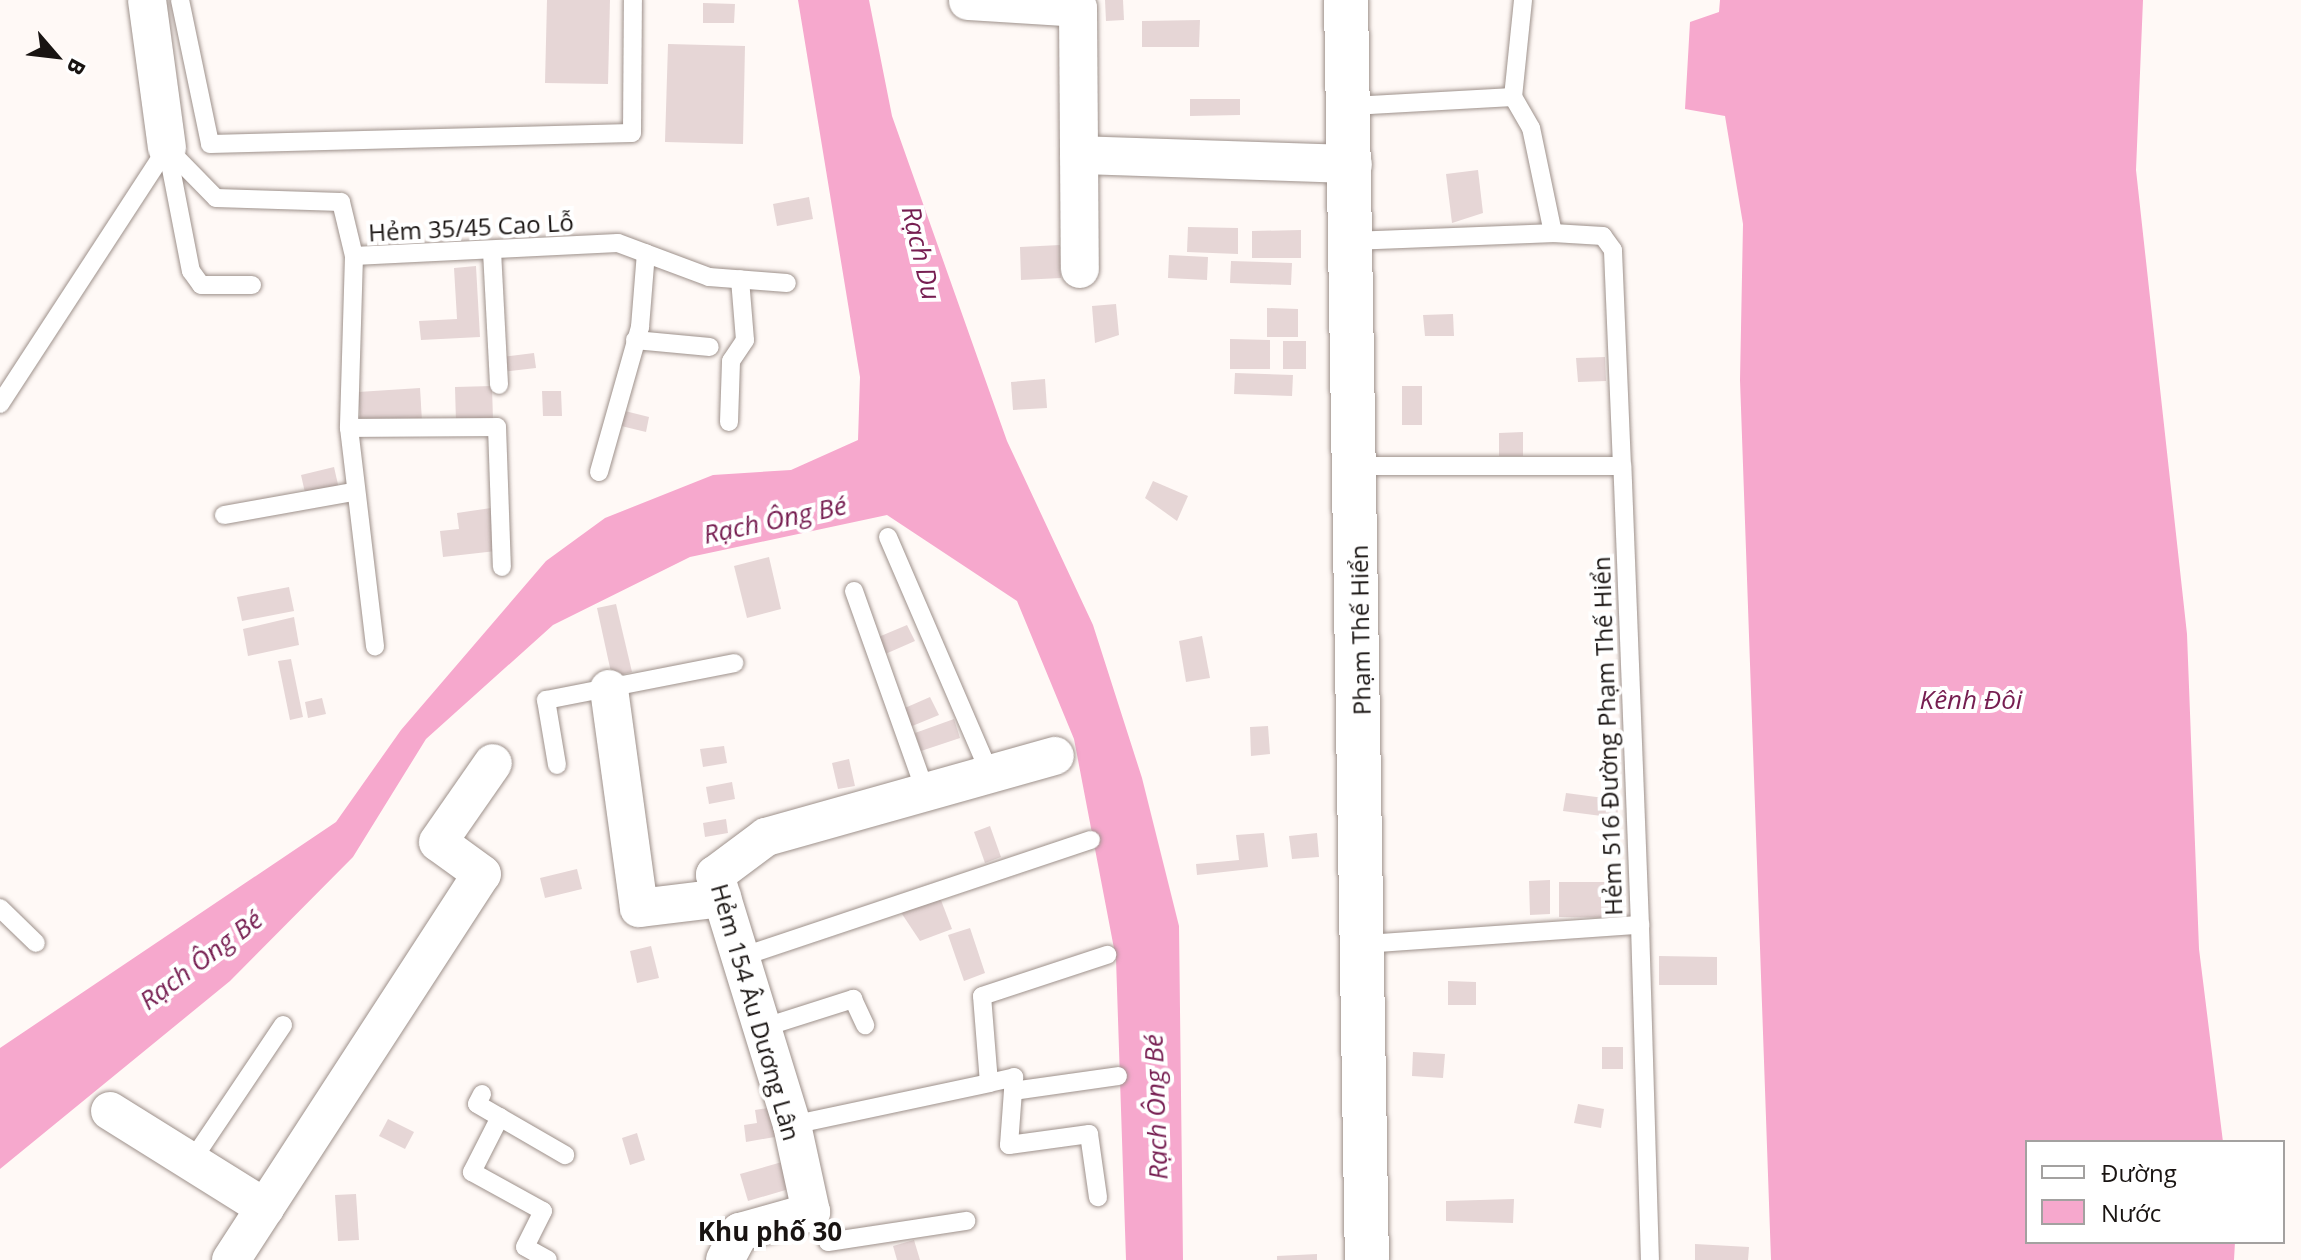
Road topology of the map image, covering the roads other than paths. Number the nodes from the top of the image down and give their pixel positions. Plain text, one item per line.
1 (147, 0) edge
2 (180, 0) edge
3 (633, 0) edge
4 (1346, 0) edge
5 (1523, 0) edge
6 (968, 1) edge
7 (1513, 97) junction
8 (1352, 106) junction
9 (167, 148) junction
10 (1079, 155) junction
11 (1353, 164) junction
12 (1553, 233) junction
13 (1354, 241) junction
14 (492, 251) junction
15 (646, 253) junction
16 (354, 256) junction
17 (1080, 269) dead end
18 (740, 279) junction
19 (787, 283) dead end
20 (252, 285) dead end
21 (635, 340) junction
22 (710, 347) dead end
23 (499, 385) dead end
24 (0, 404) edge
25 (729, 422) dead end
26 (349, 428) junction
27 (1358, 466) junction
28 (1622, 466) junction
29 (599, 472) dead end
30 (353, 492) junction
31 (224, 515) dead end
32 (888, 537) dead end
33 (502, 567) dead end
34 (854, 591) dead end
35 (375, 646) dead end
36 (734, 663) dead end
37 (609, 689) junction
38 (1055, 756) dead end
39 (493, 763) dead end
40 (557, 765) dead end
41 (991, 776) junction
42 (926, 793) junction
43 (1091, 840) dead end
44 (722, 898) junction
45 (0, 908) edge
46 (1640, 925) junction
47 (36, 943) dead end
48 (1365, 944) junction
49 (1107, 955) dead end
50 (741, 957) junction
51 (283, 1025) dead end
52 (865, 1025) dead end
53 (762, 1028) junction
54 (1118, 1076) dead end
55 (989, 1083) junction
56 (1013, 1091) junction
57 (482, 1094) dead end
58 (110, 1111) dead end
59 (500, 1117) junction
60 (792, 1125) junction
61 (565, 1155) dead end
62 (191, 1162) junction
63 (1098, 1197) dead end
64 (265, 1208) junction
65 (811, 1212) junction
66 (966, 1221) dead end
67 (231, 1260) edge
68 (548, 1260) edge
69 (725, 1260) edge
70 (1367, 1260) edge
71 (1650, 1260) edge

1 - 9 street
2 - 3 lane
4 - 8 main road, Phạm Thế Hiển
5 - 7 lane
6 - 10 street
7 - 8 lane
7 - 12 lane
8 - 11 main road, Phạm Thế Hiển
9 - 16 lane, Hẻm 35/45 Cao Lỗ
9 - 20 lane
9 - 24 lane
10 - 11 street
10 - 17 street
11 - 13 main road, Phạm Thế Hiển
12 - 13 lane
12 - 28 lane, Hẻm 516 Đường Phạm Thế Hiển
13 - 27 main road, Phạm Thế Hiển
14 - 15 lane, Hẻm 35/45 Cao Lỗ
14 - 16 lane, Hẻm 35/45 Cao Lỗ
14 - 23 lane
15 - 18 lane, Hẻm 35/45 Cao Lỗ
15 - 21 lane
16 - 26 lane
18 - 19 lane, Hẻm 35/45 Cao Lỗ
18 - 25 lane
21 - 22 lane
21 - 29 lane
26 - 30 lane
26 - 33 lane
27 - 28 lane
27 - 48 main road, Phạm Thế Hiển
28 - 46 lane, Hẻm 516 Đường Phạm Thế Hiển
30 - 31 lane
30 - 35 lane
32 - 41 lane
34 - 42 lane
36 - 37 lane
37 - 40 lane
37 - 44 street
38 - 41 street, Hẻm 154 Âu Dương Lân
39 - 64 street
41 - 42 street, Hẻm 154 Âu Dương Lân
42 - 44 street, Hẻm 154 Âu Dương Lân
43 - 50 lane
44 - 50 street, Hẻm 154 Âu Dương Lân
45 - 47 lane
46 - 48 lane, Hẻm 516 Đường Phạm Thế Hiển
46 - 71 lane
48 - 70 main road, Phạm Thế Hiển
49 - 55 lane
50 - 53 street, Hẻm 154 Âu Dương Lân
51 - 62 lane
52 - 53 lane
53 - 60 street, Hẻm 154 Âu Dương Lân
54 - 56 lane
55 - 56 lane
55 - 60 lane
56 - 63 lane
57 - 59 lane
58 - 62 street
59 - 61 lane
59 - 68 lane
60 - 65 street, Hẻm 154 Âu Dương Lân
62 - 64 street
64 - 67 street
65 - 66 lane
65 - 69 street

